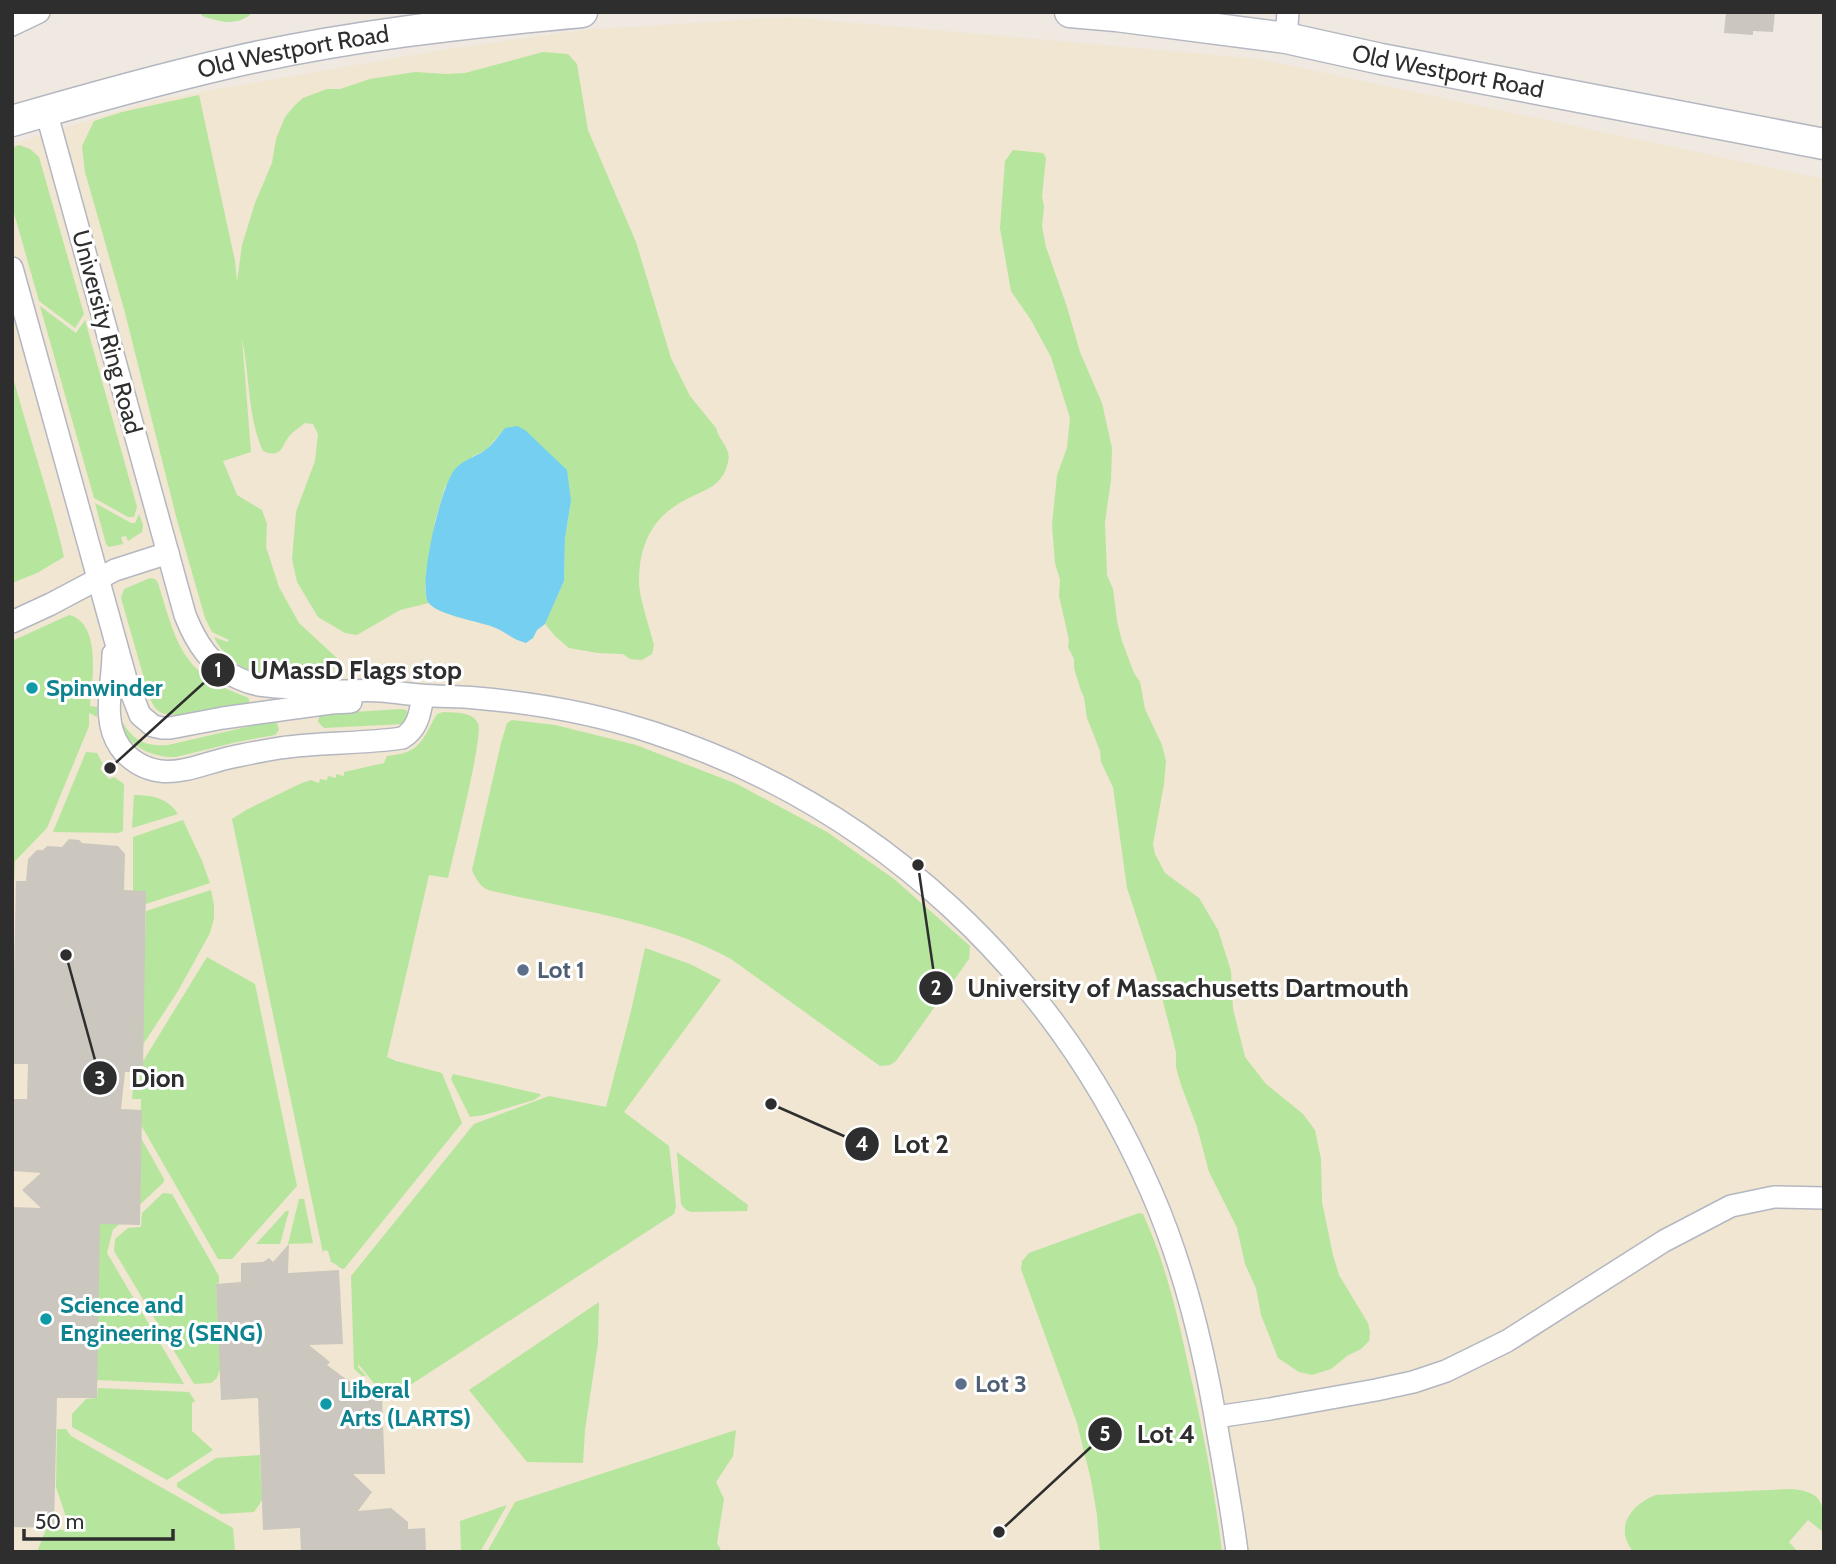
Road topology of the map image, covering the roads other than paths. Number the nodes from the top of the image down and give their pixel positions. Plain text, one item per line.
1 (39, 12) edge
2 (582, 12) edge
3 (1070, 12) edge
4 (12, 25) edge
5 (1287, 25) edge
6 (46, 111) junction
7 (12, 121) edge
8 (1824, 145) edge
9 (12, 268) edge
10 (168, 553) junction
11 (98, 578) junction
12 (12, 622) edge
13 (112, 627) junction
14 (423, 696) junction
15 (1824, 1198) edge
16 (1216, 1417) junction
17 (1237, 1552) edge

1 - 4 street
2 - 6 main road, Old Westport Road
3 - 5 main road, Old Westport Road
5 - 8 main road, Old Westport Road
6 - 7 main road, Old Westport Road
6 - 10 street, University Ring Road
9 - 11 street, University Ring Road
10 - 11 street
10 - 14 street, University Ring Road
11 - 12 street
11 - 13 street, University Ring Road
13 - 14 street, University Ring Road
13 - 14 street
14 - 16 street, University Ring Road
15 - 16 street
16 - 17 street, University Ring Road

